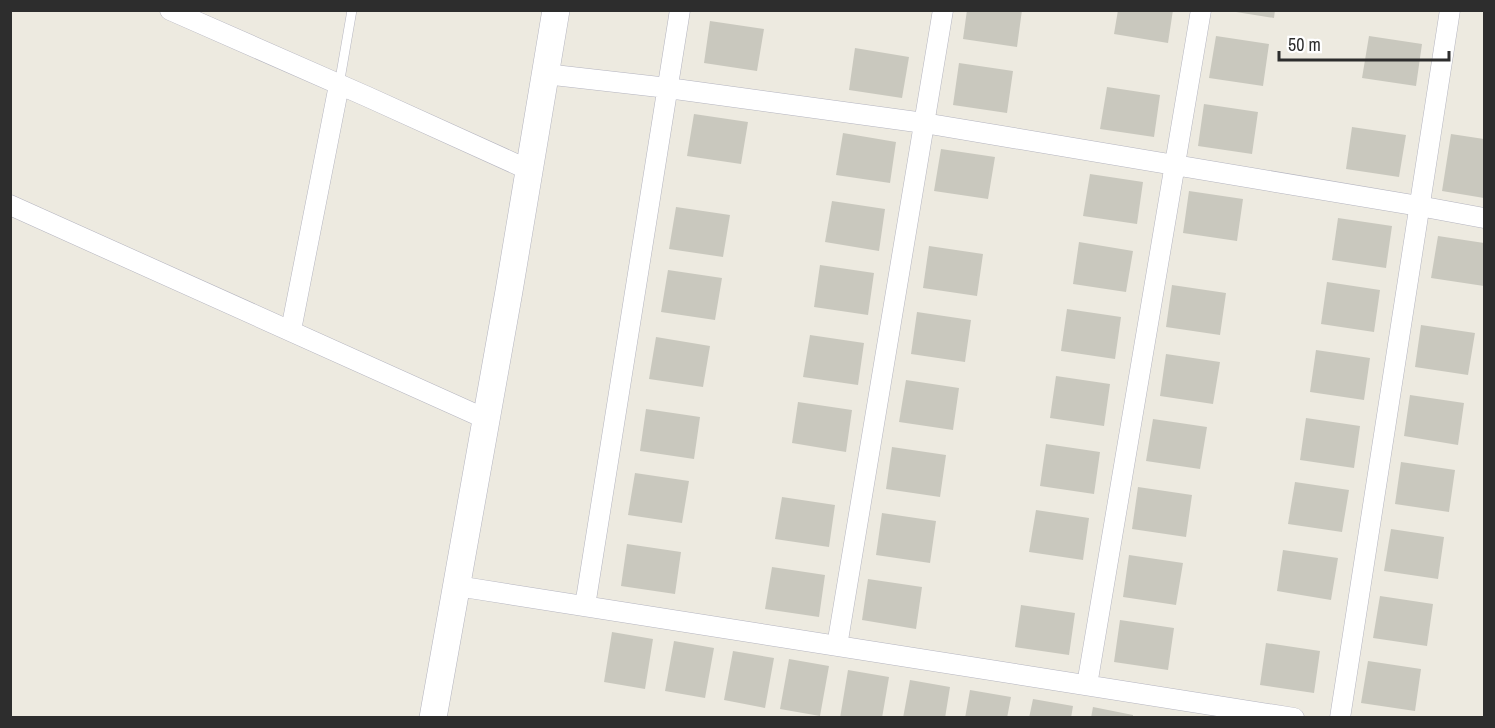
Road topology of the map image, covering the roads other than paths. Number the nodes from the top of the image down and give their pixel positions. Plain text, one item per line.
1 (170, 10) edge
2 (352, 10) edge
3 (556, 10) edge
4 (680, 10) edge
5 (943, 10) edge
6 (1201, 10) edge
7 (1450, 10) edge
8 (545, 74) junction
9 (339, 84) junction
10 (668, 88) junction
11 (924, 123) junction
12 (1175, 166) junction
13 (529, 170) junction
14 (10, 205) edge
15 (1419, 206) junction
16 (1485, 218) edge
17 (291, 330) junction
18 (486, 419) junction
19 (457, 586) junction
20 (585, 606) junction
21 (837, 646) junction
22 (1087, 685) junction
23 (1227, 712) edge
24 (433, 717) edge
25 (1294, 717) edge
26 (1340, 717) edge

1 - 9 street
2 - 9 lane
3 - 8 main road
4 - 10 street
5 - 11 street
6 - 12 street
7 - 15 street
8 - 10 street
8 - 13 main road
9 - 13 street
9 - 17 street
10 - 11 street
10 - 20 street
11 - 12 street
11 - 21 street
12 - 15 street
12 - 22 street
13 - 18 main road
14 - 17 street
15 - 16 street
15 - 26 street
17 - 18 street
18 - 19 main road
19 - 20 street
19 - 24 main road
20 - 21 street
21 - 22 street
22 - 23 street
23 - 25 street

